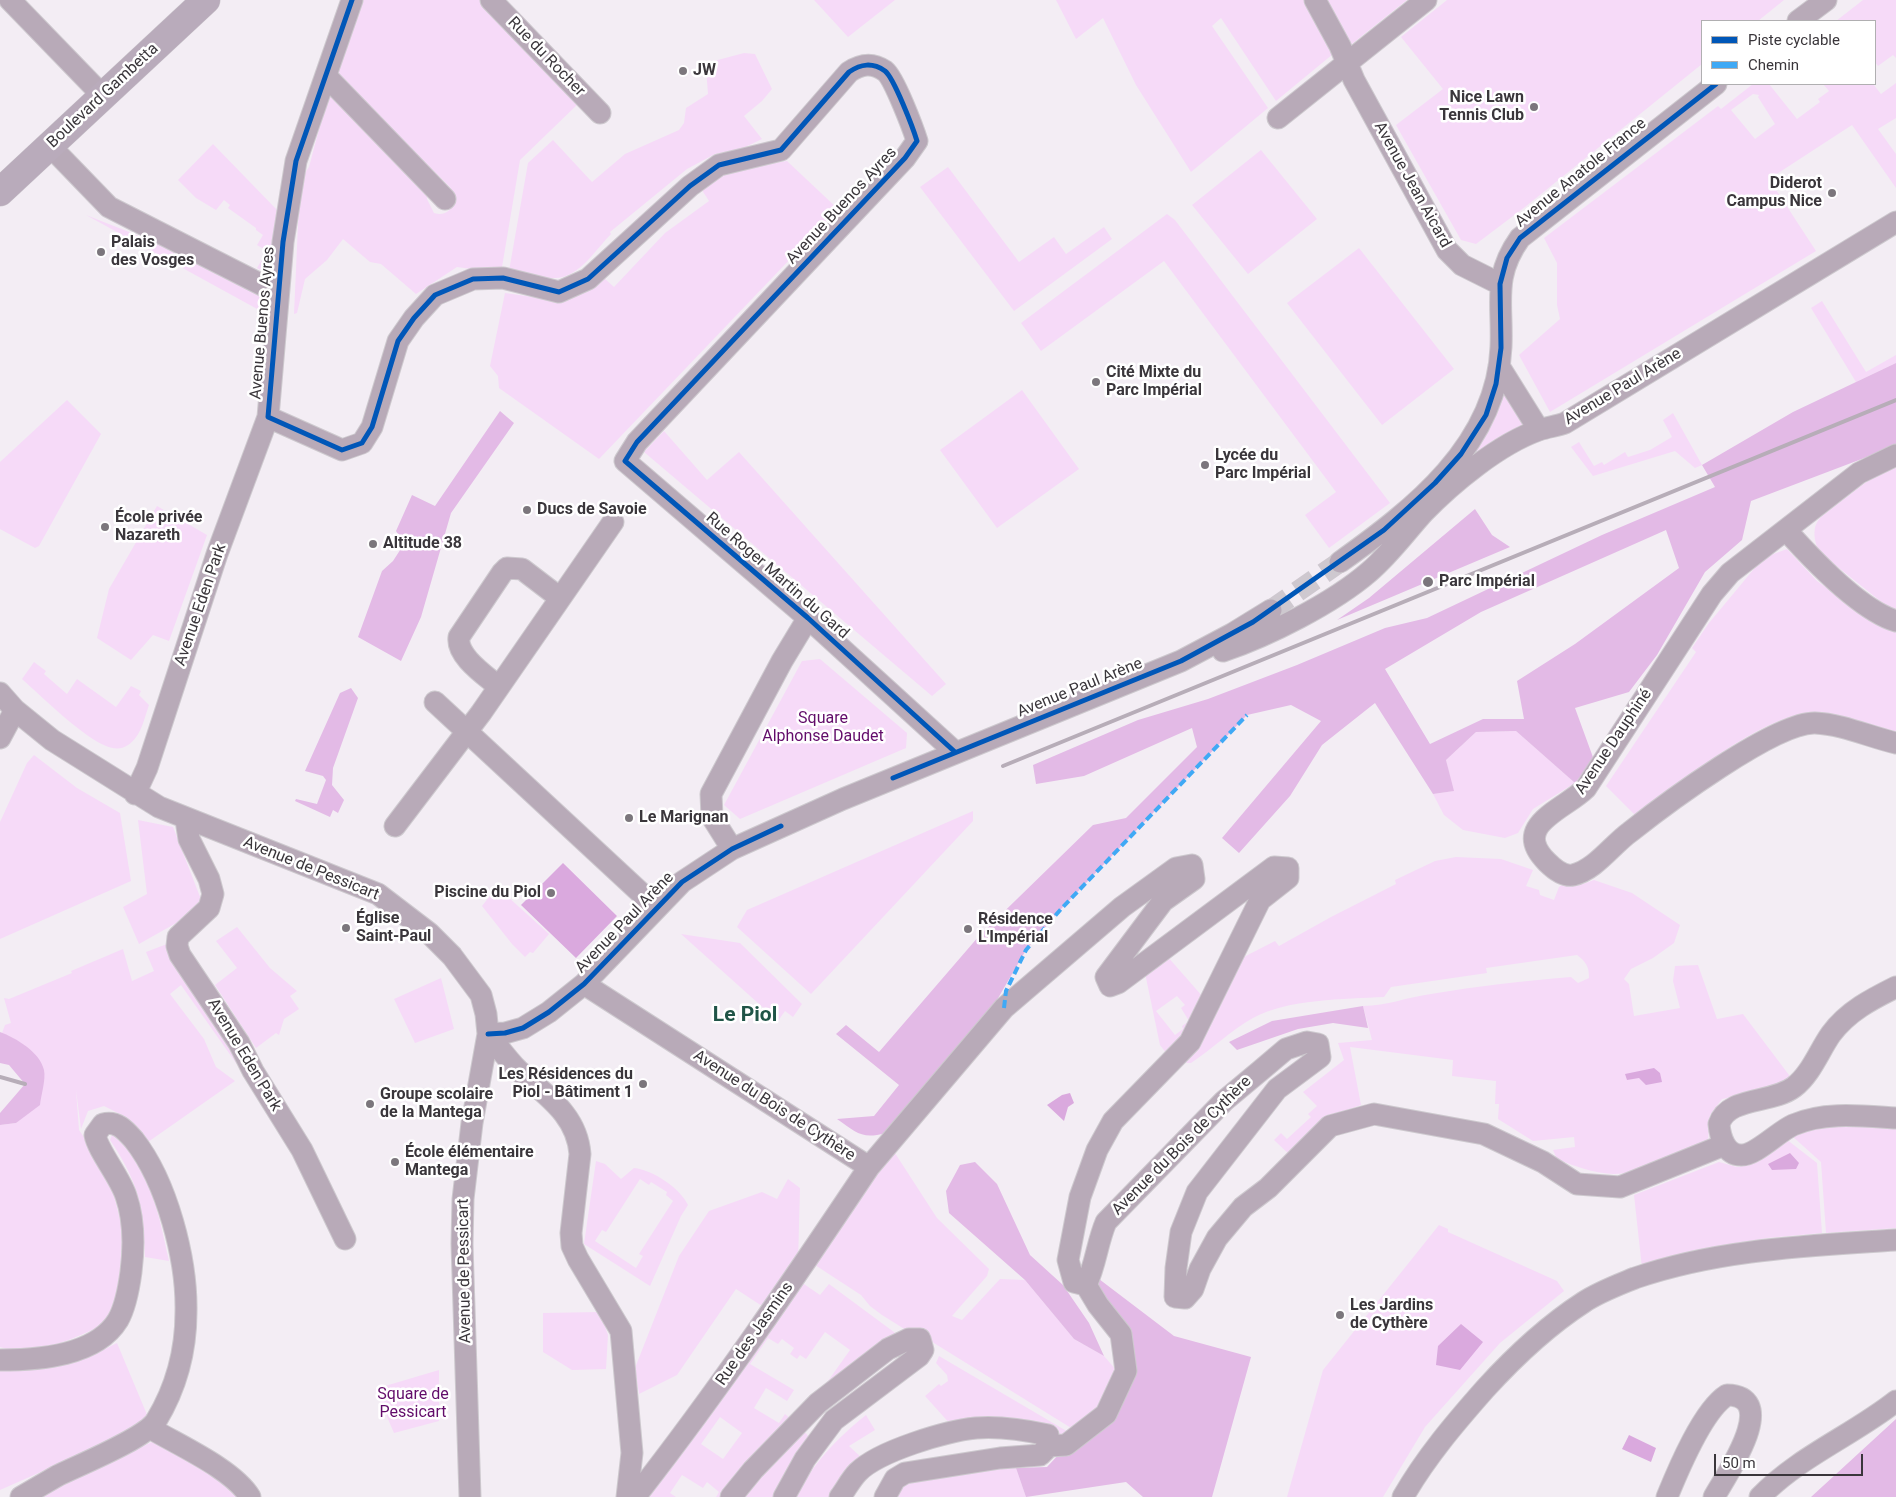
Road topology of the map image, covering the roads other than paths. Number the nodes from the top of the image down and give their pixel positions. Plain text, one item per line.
1 (10, 0) edge
2 (206, 0) edge
3 (352, 0) edge
4 (491, 0) edge
5 (1315, 0) edge
6 (1426, 0) edge
7 (1826, 0) edge
8 (1799, 20) edge
9 (1346, 64) junction
10 (326, 76) junction
11 (1715, 85) edge
12 (103, 96) junction
13 (600, 113) dead end
14 (1278, 118) dead end
15 (50, 146) junction
16 (0, 192) edge
17 (445, 199) dead end
18 (1896, 222) edge
19 (1500, 284) junction
20 (278, 293) junction
21 (1499, 366) junction
22 (268, 417) junction
23 (1539, 430) junction
24 (1896, 455) edge
25 (625, 461) joint
26 (613, 522) dead end
27 (1786, 530) junction
28 (1340, 562) tunnel mouth
29 (560, 598) junction
30 (1271, 610) tunnel mouth
31 (808, 618) junction
32 (1896, 621) edge
33 (1181, 660) junction
34 (499, 687) junction
35 (0, 693) edge
36 (435, 702) dead end
37 (15, 710) junction
38 (467, 732) junction
39 (0, 738) edge
40 (1896, 743) edge
41 (955, 752) junction
42 (135, 794) junction
43 (186, 820) junction
44 (395, 826) dead end
45 (732, 849) junction
46 (656, 907) junction
47 (584, 984) junction
48 (1896, 986) edge
49 (488, 1034) junction
50 (1896, 1118) edge
51 (1724, 1145) junction
52 (869, 1167) junction
53 (345, 1239) dead end
54 (1896, 1240) edge
55 (1086, 1284) junction
56 (0, 1360) edge
57 (1896, 1401) edge
58 (150, 1428) junction
59 (1049, 1446) junction
60 (21, 1497) edge
61 (250, 1497) edge
62 (470, 1497) edge
63 (627, 1497) edge
64 (635, 1497) edge
65 (731, 1497) edge
66 (784, 1497) edge
67 (840, 1497) edge
68 (885, 1497) edge
69 (1403, 1497) edge
70 (1667, 1497) edge
71 (1714, 1497) edge
72 (1760, 1497) edge

1 - 12 street
2 - 12 main road, Boulevard Gambetta
3 - 10 street, Avenue Buenos Ayres
4 - 13 street, Rue du Rocher
5 - 9 street, Avenue Jean Aicard
6 - 9 street
7 - 8 street
9 - 14 street
9 - 19 street, Avenue Jean Aicard
10 - 17 street
10 - 20 street, Avenue Buenos Ayres
11 - 19 street, Avenue Anatole France
12 - 15 main road, Boulevard Gambetta
15 - 16 main road, Boulevard Gambetta
15 - 20 street
18 - 23 street, Avenue Paul Arène
19 - 21 street, Avenue Anatole France
20 - 22 street, Avenue Buenos Ayres
21 - 23 street
21 - 28 street
22 - 25 street, Avenue Buenos Ayres
22 - 42 street, Avenue Eden Park
23 - 33 street, Avenue Paul Arène
24 - 27 street, Avenue Dauphiné
25 - 31 street, Rue Roger Martin du Gard
26 - 29 street
27 - 32 street
27 - 40 street, Avenue Dauphiné
29 - 34 street
29 - 34 street
30 - 33 street, Avenue Paul Arène
31 - 41 street, Rue Roger Martin du Gard
31 - 45 street
33 - 41 street, Avenue Paul Arène
34 - 38 street
35 - 37 street, Avenue de Pessicart
36 - 38 street
37 - 39 street
37 - 42 street, Avenue de Pessicart
38 - 44 street
38 - 46 street
41 - 45 street, Avenue Paul Arène
42 - 43 street, Avenue de Pessicart
43 - 49 street, Avenue de Pessicart
43 - 53 street, Avenue Eden Park
45 - 46 street, Avenue Paul Arène
46 - 47 street, Avenue Paul Arène
47 - 49 street, Avenue Paul Arène
47 - 52 street, Avenue du Bois de Cythère
48 - 51 street
49 - 62 street, Avenue de Pessicart
49 - 63 street
50 - 51 street
51 - 55 street, Avenue du Bois de Cythère
52 - 55 street, Avenue du Bois de Cythère
52 - 64 street, Rue des Jasmins
54 - 69 street
55 - 59 street
56 - 58 street
57 - 72 street
58 - 60 street
58 - 61 street
59 - 67 street
59 - 68 street
65 - 66 street
70 - 71 street

